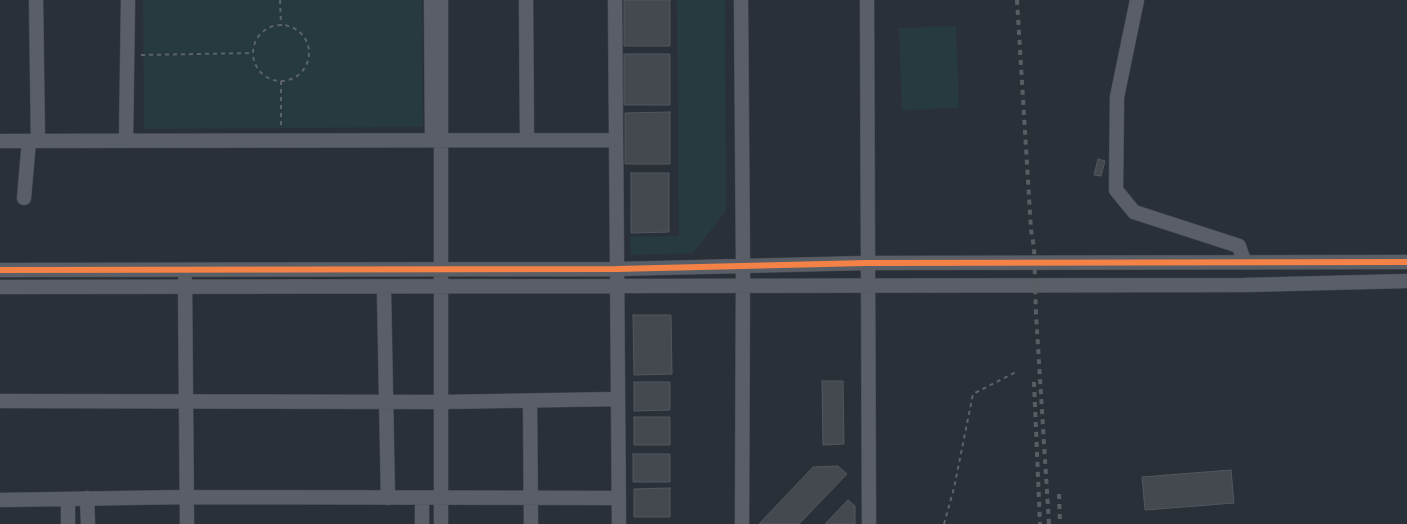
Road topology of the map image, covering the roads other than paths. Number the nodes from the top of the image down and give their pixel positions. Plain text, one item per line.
1 (36, 0) edge
2 (128, 0) edge
3 (431, 0) edge
4 (441, 0) edge
5 (526, 0) edge
6 (615, 0) edge
7 (741, 0) edge
8 (867, 0) edge
9 (1137, 0) edge
10 (436, 140) junction
11 (527, 140) junction
12 (615, 140) junction
13 (0, 141) edge
14 (33, 141) junction
15 (126, 141) junction
16 (24, 198) dead end
17 (1244, 261) junction
18 (1407, 262) edge
19 (866, 263) junction
20 (744, 266) junction
21 (441, 269) junction
22 (617, 269) junction
23 (0, 270) edge
24 (184, 270) junction
25 (1407, 281) edge
26 (867, 285) junction
27 (441, 286) junction
28 (617, 286) junction
29 (743, 286) junction
30 (185, 287) junction
31 (0, 288) edge
32 (384, 292) dead end
33 (618, 399) junction
34 (0, 401) edge
35 (530, 401) junction
36 (186, 402) junction
37 (386, 402) junction
38 (441, 402) junction
39 (187, 497) junction
40 (88, 498) junction
41 (388, 498) junction
42 (422, 498) junction
43 (441, 498) junction
44 (530, 498) junction
45 (618, 498) junction
46 (68, 499) junction
47 (0, 500) edge
48 (68, 524) edge
49 (88, 524) edge
50 (187, 524) edge
51 (422, 524) edge
52 (441, 524) edge
53 (531, 524) edge
54 (619, 524) edge
55 (742, 524) edge
56 (868, 524) edge

1 - 14 street
2 - 15 street
3 - 10 street
4 - 10 street
5 - 11 street
6 - 12 street
7 - 20 street
8 - 19 street
9 - 17 street
10 - 11 street
10 - 15 street
10 - 21 street
11 - 12 street
12 - 22 street
13 - 14 street
14 - 15 street
14 - 16 street
17 - 18 street
17 - 19 street
19 - 20 street
19 - 26 street
20 - 22 street
20 - 29 street
21 - 22 street
21 - 24 street
21 - 27 street
22 - 28 street
23 - 24 street
24 - 30 street
25 - 26 street
26 - 29 street
26 - 56 street
27 - 28 street
27 - 30 street
27 - 38 street
28 - 29 street
28 - 33 street
29 - 55 street
30 - 31 street
30 - 36 street
32 - 37 street
33 - 35 street
33 - 45 street
34 - 36 street
35 - 38 street
35 - 44 street
36 - 37 street
36 - 39 street
37 - 38 street
37 - 41 street
38 - 43 street
39 - 40 street
39 - 41 street
39 - 50 street
40 - 46 street
40 - 49 street
41 - 42 street
42 - 43 street
42 - 51 street
43 - 44 street
43 - 52 street
44 - 45 street
44 - 53 street
45 - 54 street
46 - 47 street
46 - 48 street

